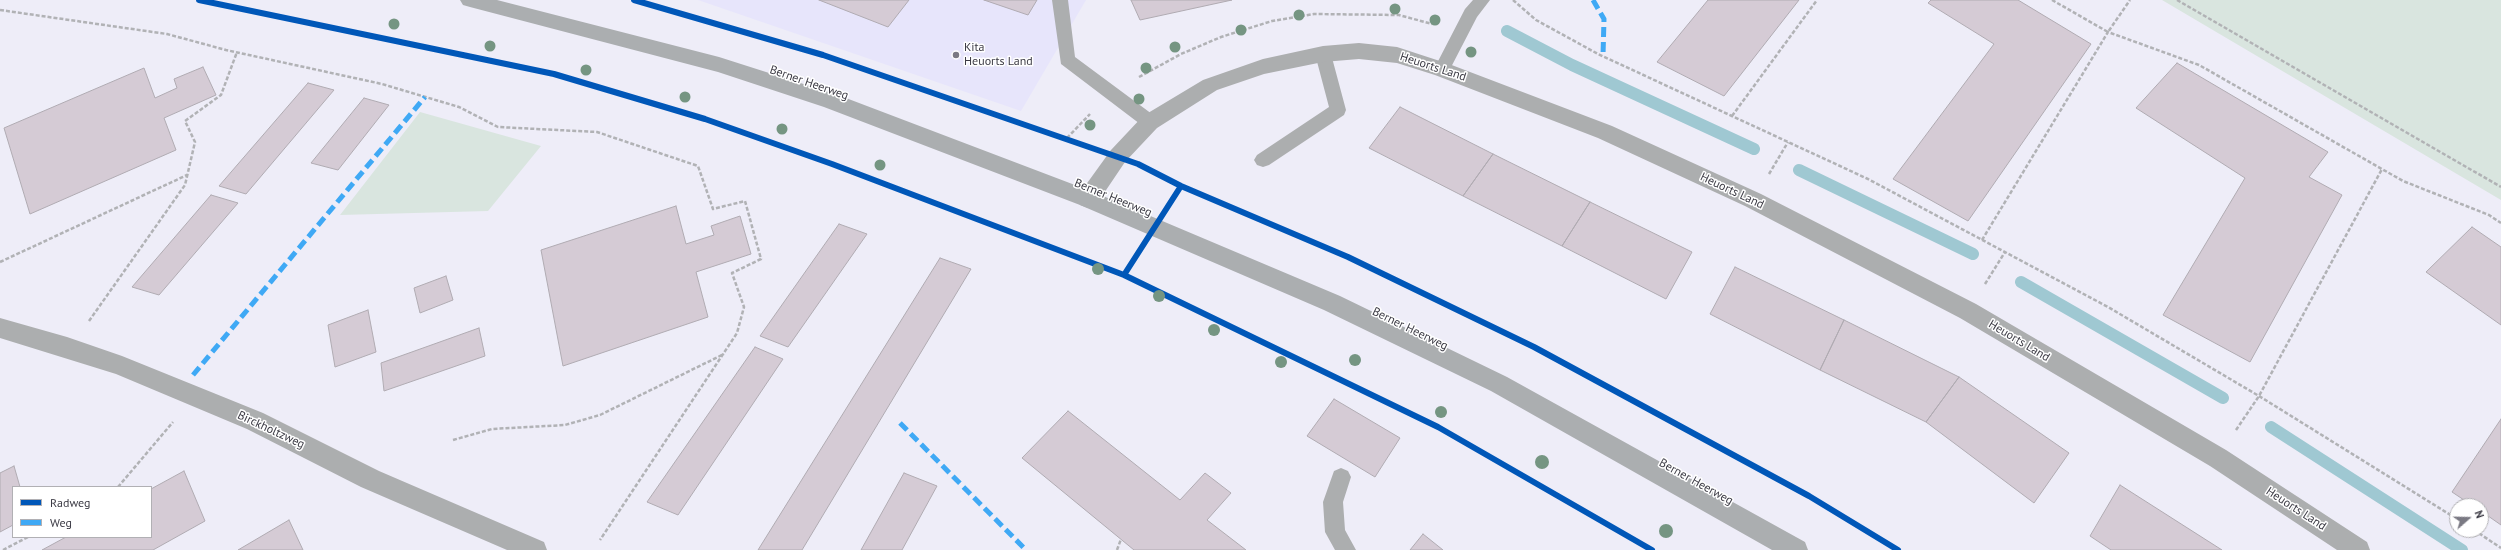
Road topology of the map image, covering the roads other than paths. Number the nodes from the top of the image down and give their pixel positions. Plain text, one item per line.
1 (470, 0) edge
2 (1060, 0) edge
3 (1482, 0) edge
4 (1323, 54) junction
5 (1442, 69) junction
6 (1150, 122) junction
7 (1263, 160) dead end
8 (1088, 198) junction
9 (0, 328) edge
10 (1341, 477) dead end
11 (535, 550) edge
12 (1346, 550) edge
13 (1796, 550) edge
14 (2358, 550) edge

1 - 8 main road, Berner Heerweg
2 - 6 lane
3 - 5 lane
4 - 5 street, Heuorts Land
4 - 6 street, Heuorts Land
4 - 7 lane
5 - 14 street, Heuorts Land
6 - 8 street, Heuorts Land
8 - 13 main road, Berner Heerweg
9 - 11 street, Birckholtzweg
10 - 12 lane

